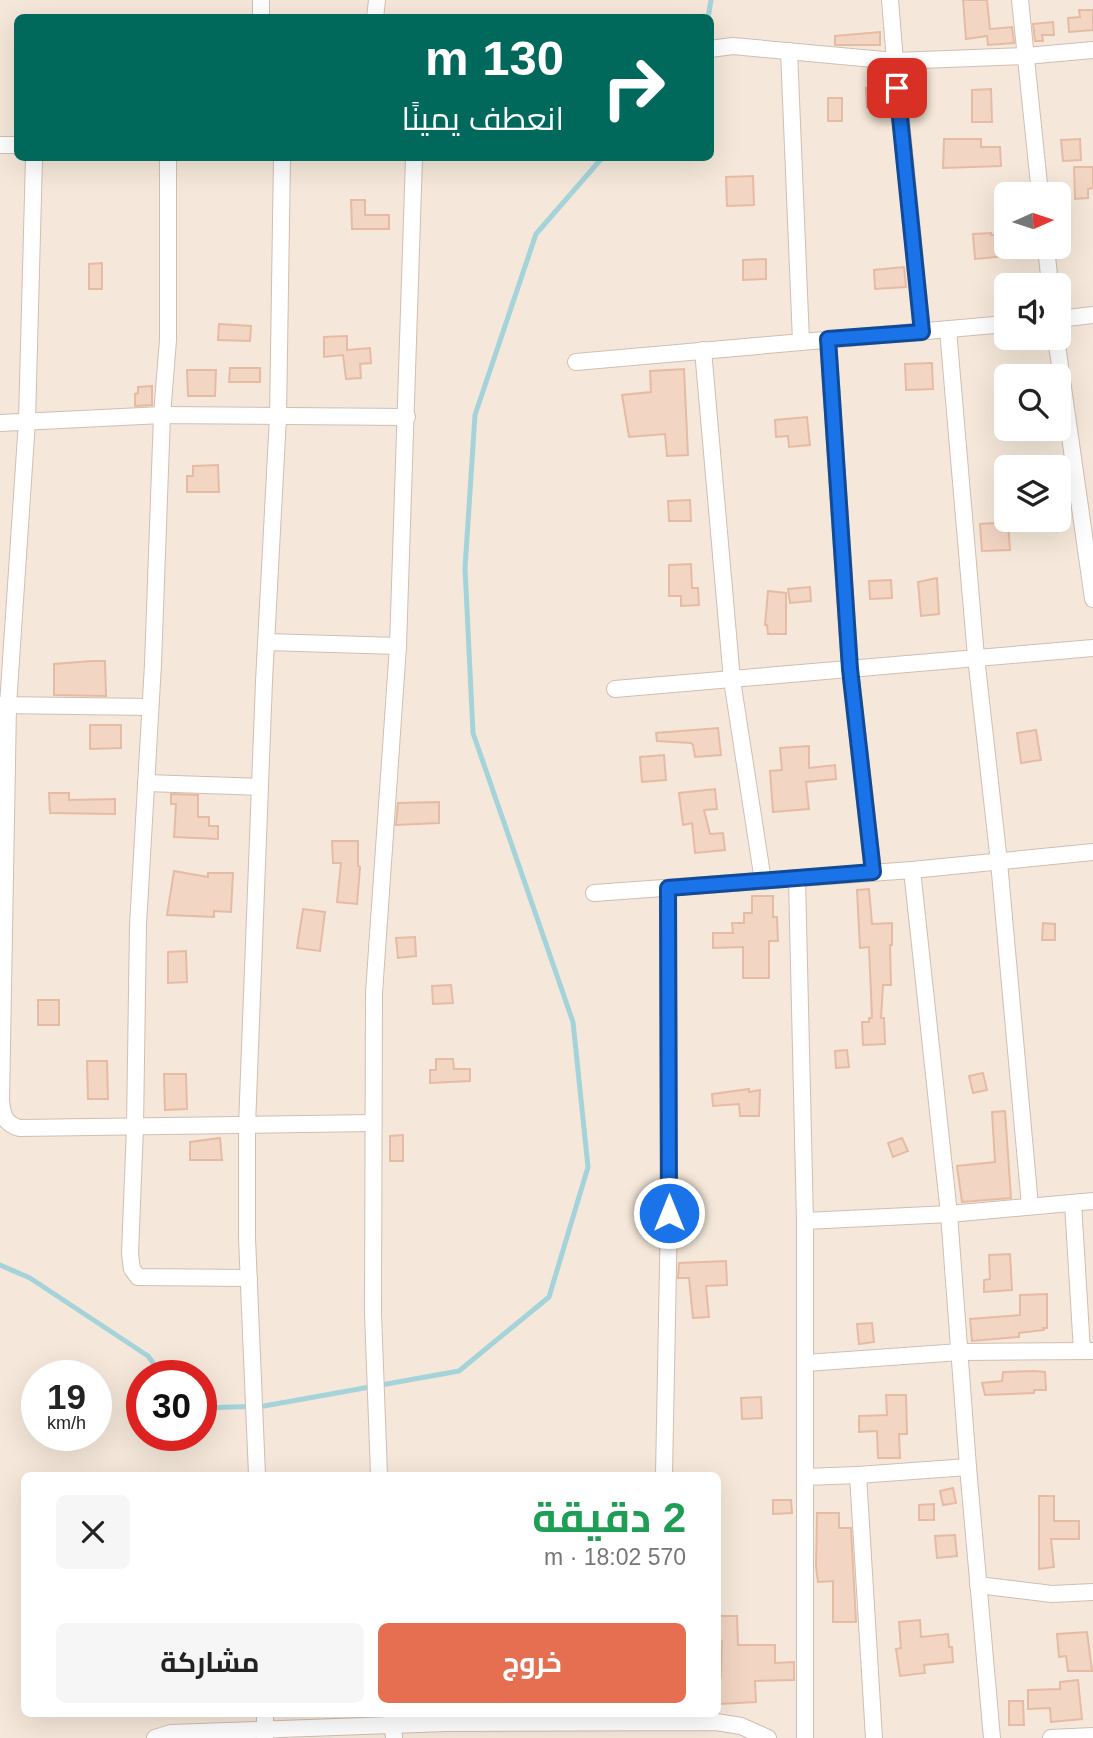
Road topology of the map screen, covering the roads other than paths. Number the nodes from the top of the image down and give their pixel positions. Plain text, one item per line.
1 (890, 0) edge
2 (1020, 0) edge
3 (714, 48) edge
4 (1093, 50) edge
5 (789, 51) junction
6 (1026, 56) junction
7 (894, 61) junction
8 (34, 161) edge
9 (168, 161) edge
10 (282, 161) edge
11 (414, 161) edge
12 (1039, 182) edge
13 (1093, 315) edge
14 (1071, 318) edge
15 (994, 325) edge
16 (948, 330) junction
17 (922, 332) junction
18 (828, 339) junction
19 (801, 341) junction
20 (703, 350) junction
21 (1058, 350) edge
22 (576, 362) dead end
23 (162, 415) junction
24 (278, 417) junction
25 (407, 417) junction
26 (27, 421) junction
27 (0, 423) edge
28 (1093, 599) edge
29 (266, 642) junction
30 (398, 646) junction
31 (1093, 648) edge
32 (976, 657) junction
33 (850, 669) junction
34 (732, 680) junction
35 (615, 689) dead end
36 (4, 705) edge
37 (150, 707) junction
38 (146, 783) junction
39 (260, 787) junction
40 (1093, 852) edge
41 (999, 862) junction
42 (912, 870) junction
43 (873, 872) junction
44 (797, 879) junction
45 (763, 881) junction
46 (668, 888) junction
47 (594, 893) dead end
48 (373, 1124) junction
49 (247, 1126) junction
50 (135, 1127) junction
51 (1093, 1201) edge
52 (1073, 1203) junction
53 (1030, 1206) junction
54 (949, 1214) junction
55 (805, 1221) junction
56 (249, 1278) junction
57 (1087, 1351) edge
58 (960, 1352) junction
59 (806, 1363) junction
60 (968, 1467) junction
61 (257, 1472) edge
62 (379, 1472) edge
63 (664, 1472) edge
64 (858, 1475) junction
65 (805, 1478) junction
66 (978, 1585) junction
67 (1093, 1592) edge
68 (393, 1725) edge
69 (520, 1725) edge
70 (659, 1725) edge
71 (265, 1727) edge
72 (1093, 1736) edge
73 (155, 1738) edge
74 (768, 1738) edge
75 (805, 1738) edge
76 (874, 1738) edge
77 (992, 1738) edge
78 (1051, 1738) edge

1 - 7 street
2 - 6 street
3 - 5 street
4 - 6 street
5 - 7 street
5 - 19 street
6 - 7 street
6 - 12 street
7 - 17 street
8 - 26 street
9 - 23 street
10 - 24 street
11 - 25 street
13 - 14 street
15 - 16 street
16 - 17 street
16 - 32 street
17 - 18 street
18 - 19 street
18 - 33 street
19 - 20 street
20 - 22 street
20 - 34 street
21 - 28 street
23 - 24 street
23 - 26 street
23 - 37 street
24 - 25 street
24 - 29 street
25 - 30 street
26 - 27 street
26 - 36 street
29 - 30 street
29 - 39 street
30 - 48 street
31 - 32 street
32 - 33 street
32 - 41 street
33 - 34 street
33 - 43 street
34 - 35 street
34 - 45 street
36 - 37 street
36 - 50 street
37 - 38 street
38 - 39 street
38 - 50 street
39 - 49 street
40 - 41 street
41 - 42 street
41 - 53 street
42 - 43 street
42 - 54 street
43 - 44 street
44 - 45 street
44 - 55 street
45 - 46 street
46 - 47 street
46 - 63 street
48 - 49 street
48 - 62 street
49 - 50 street
49 - 56 street
50 - 56 street
51 - 52 street
52 - 53 street
52 - 57 street
53 - 54 street
54 - 55 street
54 - 58 street
55 - 59 street
56 - 61 street
57 - 58 street
58 - 59 street
58 - 60 street
59 - 65 street
60 - 64 street
60 - 66 street
64 - 65 street
64 - 76 street
65 - 75 street
66 - 67 street
66 - 77 street
68 - 69 street
68 - 71 street
69 - 70 street
70 - 74 street
71 - 73 street
72 - 78 street

